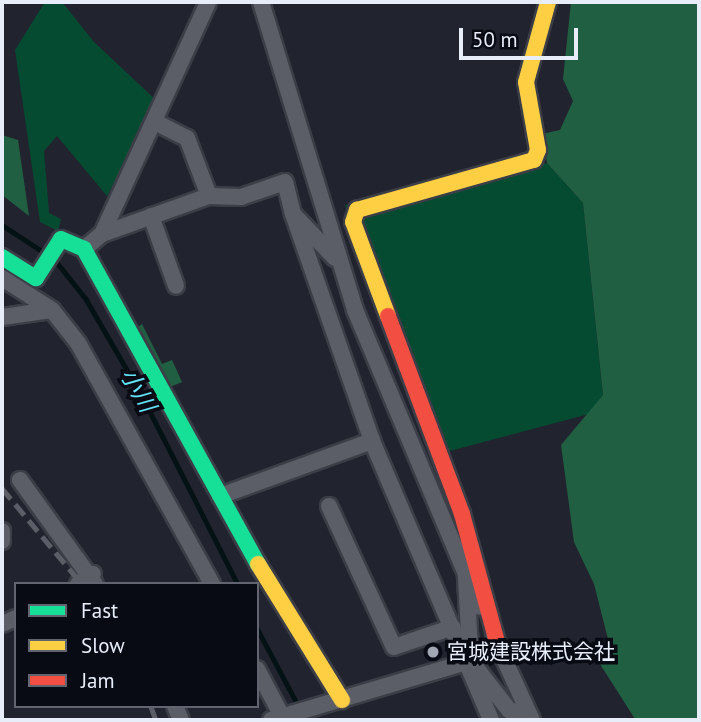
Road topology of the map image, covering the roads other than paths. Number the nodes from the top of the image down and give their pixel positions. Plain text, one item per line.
1 (208, 2) edge
2 (261, 2) edge
3 (548, 2) edge
4 (157, 124) junction
5 (209, 196) junction
6 (293, 214) junction
7 (150, 216) junction
8 (102, 234) junction
9 (84, 249) junction
10 (2, 257) edge
11 (340, 264) junction
12 (2, 278) edge
13 (176, 286) dead end
14 (52, 310) junction
15 (2, 317) edge
16 (372, 441) junction
17 (20, 480) dead end
18 (220, 496) junction
19 (329, 506) dead end
20 (2, 531) edge
21 (2, 541) edge
22 (466, 576) junction
23 (94, 579) edge
24 (211, 582) edge
25 (453, 627) junction
26 (498, 646) junction
27 (463, 663) junction
28 (259, 673) edge
29 (335, 702) junction
30 (282, 718) edge
31 (531, 718) edge
32 (491, 720) edge

1 - 4 street
2 - 11 street
3 - 26 street
4 - 5 street
4 - 8 street
5 - 6 street
5 - 7 street
6 - 11 street
6 - 16 street
7 - 8 street
7 - 13 street
8 - 9 street
9 - 10 street
9 - 18 street
11 - 22 street
12 - 14 street
14 - 15 street
14 - 24 street
16 - 18 street
16 - 25 street
17 - 23 street
18 - 29 street
19 - 25 street
20 - 21 street
22 - 26 street
22 - 27 street
25 - 27 street
26 - 31 street
27 - 29 street
27 - 31 street
27 - 32 street
28 - 30 street
29 - 30 street

